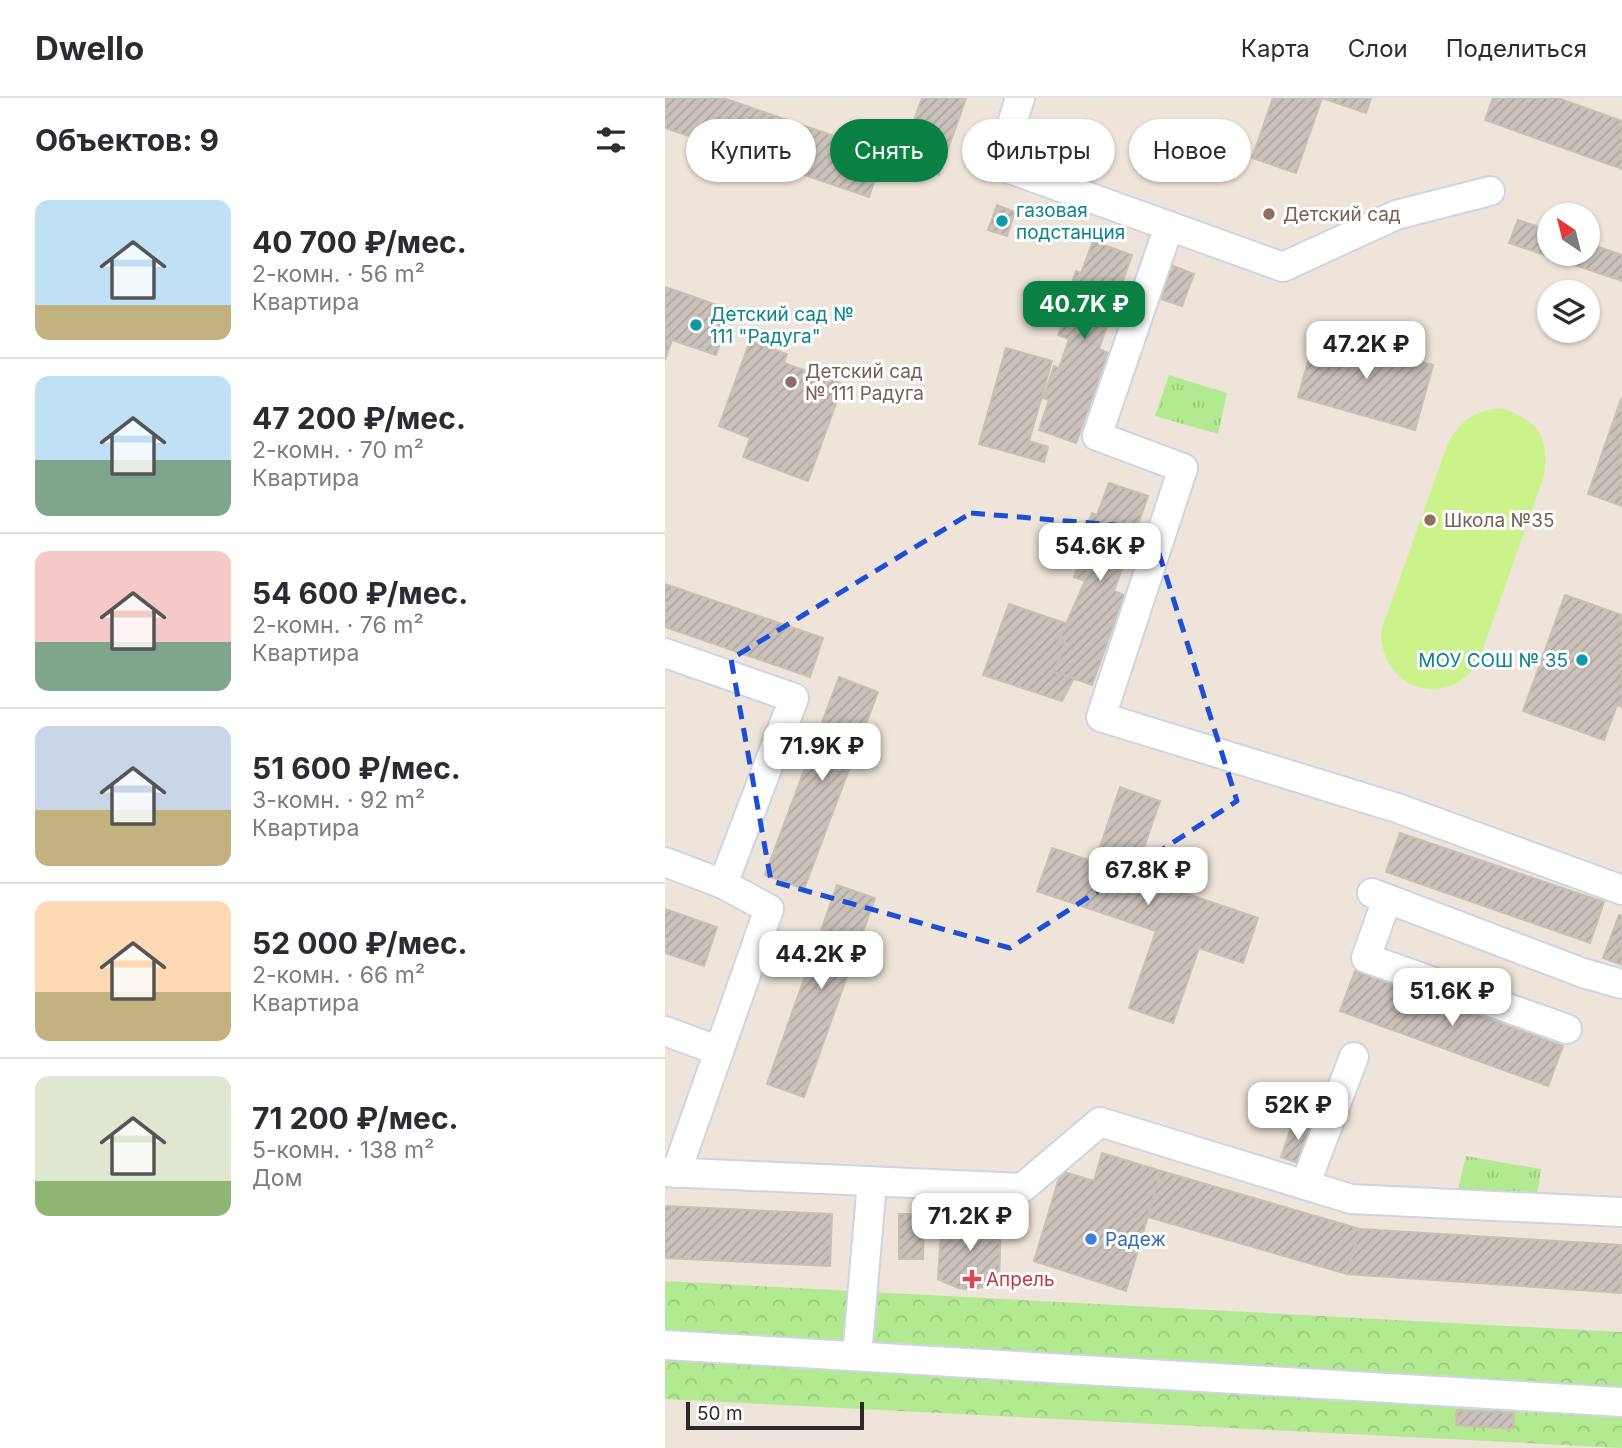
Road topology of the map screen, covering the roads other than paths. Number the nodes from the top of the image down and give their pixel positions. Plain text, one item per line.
1 (1020, 98) edge
2 (1490, 191) dead end
3 (1169, 226) junction
4 (665, 653) edge
5 (665, 862) edge
6 (723, 884) junction
7 (1622, 890) edge
8 (1622, 984) edge
9 (1567, 1029) dead end
10 (665, 1031) edge
11 (719, 1051) junction
12 (1354, 1057) dead end
13 (670, 1172) edge
14 (872, 1182) junction
15 (1305, 1185) junction
16 (1622, 1212) edge
17 (665, 1345) edge
18 (857, 1356) junction
19 (1622, 1402) edge

1 - 3 lane
2 - 3 lane
3 - 7 lane
4 - 6 lane
5 - 6 lane
6 - 11 lane
8 - 9 lane
10 - 11 lane
11 - 13 lane
12 - 15 lane
13 - 14 lane
14 - 15 lane
14 - 18 lane
15 - 16 lane
17 - 18 lane
18 - 19 lane

